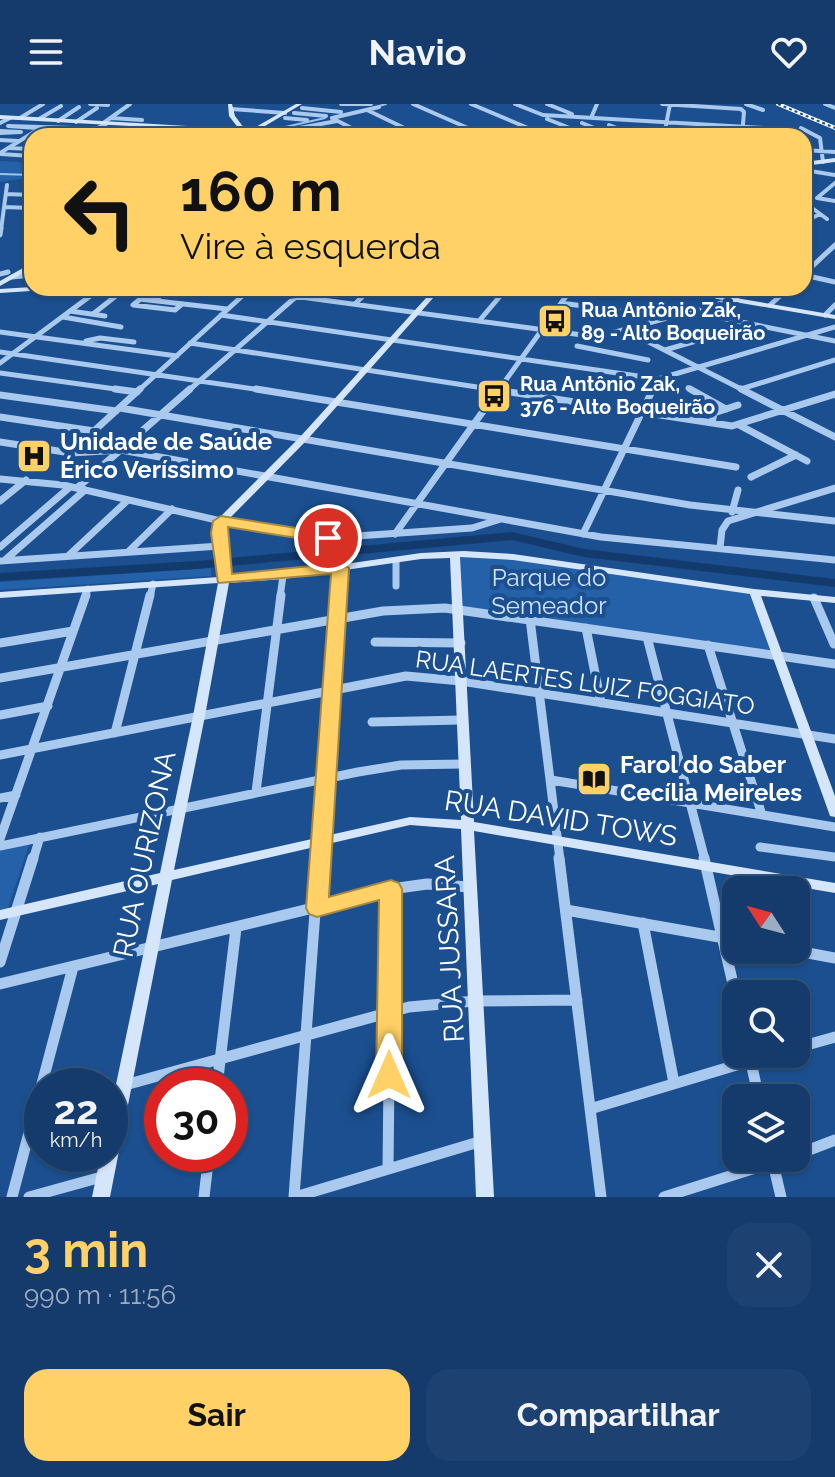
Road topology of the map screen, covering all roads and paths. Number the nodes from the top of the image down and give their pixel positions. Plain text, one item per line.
1 (43, 104) edge
2 (90, 104) edge
3 (130, 104) edge
4 (239, 104) edge
5 (309, 104) edge
6 (341, 104) edge
7 (371, 104) edge
8 (413, 104) edge
9 (471, 104) edge
10 (515, 104) edge
11 (547, 104) edge
12 (597, 104) edge
13 (662, 104) edge
14 (670, 104) edge
15 (733, 104) edge
16 (746, 104) edge
17 (825, 104) edge
18 (108, 105) edge
19 (61, 106) edge
20 (230, 106) edge
21 (301, 106) edge
22 (79, 107) dead end
23 (379, 107) dead end
24 (97, 108) dead end
25 (835, 108) edge
26 (741, 109) junction
27 (367, 110) junction
28 (763, 110) dead end
29 (288, 113) junction
30 (343, 113) dead end
31 (146, 114) dead end
32 (0, 117) edge
33 (110, 117) junction
34 (328, 117) junction
35 (10, 118) junction
36 (20, 118) junction
37 (546, 118) dead end
38 (591, 118) junction
39 (56, 120) junction
40 (307, 120) dead end
41 (581, 120) junction
42 (337, 121) junction
43 (76, 122) junction
44 (666, 122) junction
45 (0, 123) edge
46 (104, 124) junction
47 (609, 125) dead end
48 (160, 127) joint
49 (742, 127) junction
50 (28, 128) edge
51 (38, 128) edge
52 (42, 128) edge
53 (96, 128) edge
54 (178, 128) edge
55 (247, 128) edge
56 (260, 128) edge
57 (272, 128) edge
58 (285, 128) edge
59 (351, 128) edge
60 (405, 128) edge
61 (468, 128) edge
62 (528, 128) edge
63 (571, 128) edge
64 (596, 128) edge
65 (617, 128) edge
66 (665, 128) edge
67 (770, 128) edge
68 (24, 134) edge
69 (812, 134) edge
70 (0, 135) edge
71 (24, 139) edge
72 (0, 147) edge
73 (9, 148) junction
74 (24, 149) edge
75 (812, 150) edge
76 (822, 151) junction
77 (835, 152) edge
78 (0, 154) edge
79 (24, 156) edge
80 (835, 160) edge
81 (823, 162) junction
82 (812, 165) edge
83 (813, 171) edge
84 (835, 175) edge
85 (835, 183) edge
86 (7, 185) dead end
87 (6, 194) junction
88 (24, 195) edge
89 (835, 201) edge
90 (4, 207) junction
91 (24, 208) edge
92 (812, 208) edge
93 (2, 214) edge
94 (820, 214) junction
95 (812, 218) edge
96 (827, 219) dead end
97 (0, 235) edge
98 (835, 245) edge
99 (812, 267) edge
100 (17, 272) edge
101 (812, 277) edge
102 (835, 282) edge
103 (0, 284) edge
104 (24, 289) edge
105 (0, 291) edge
106 (90, 296) edge
107 (116, 296) edge
108 (144, 296) edge
109 (161, 296) edge
110 (242, 296) edge
111 (297, 296) joint
112 (363, 296) edge
113 (431, 296) edge
114 (500, 296) edge
115 (566, 296) edge
116 (716, 296) edge
117 (780, 296) edge
118 (140, 299) junction
119 (737, 299) junction
120 (155, 301) junction
121 (561, 303) junction
122 (182, 304) junction
123 (355, 304) junction
124 (770, 305) junction
125 (835, 305) edge
126 (227, 309) junction
127 (70, 311) junction
128 (416, 312) junction
129 (692, 312) junction
130 (93, 314) junction
131 (221, 315) junction
132 (825, 315) junction
133 (105, 316) dead end
134 (62, 317) junction
135 (835, 317) edge
136 (670, 318) junction
137 (267, 321) junction
138 (479, 321) junction
139 (752, 324) junction
140 (121, 327) dead end
141 (835, 327) edge
142 (542, 330) junction
143 (626, 330) junction
144 (0, 332) edge
145 (807, 335) junction
146 (589, 336) junction
147 (35, 337) junction
148 (390, 339) junction
149 (835, 341) edge
150 (134, 342) dead end
151 (82, 343) junction
152 (190, 343) junction
153 (577, 346) junction
154 (235, 349) junction
155 (664, 350) junction
156 (0, 352) edge
157 (570, 352) dead end
158 (13, 354) junction
159 (177, 356) junction
160 (521, 359) junction
161 (648, 360) dead end
162 (835, 360) edge
163 (0, 363) edge
164 (698, 367) junction
165 (365, 370) junction
166 (0, 373) edge
167 (157, 374) junction
168 (658, 379) junction
169 (201, 380) junction
170 (688, 388) dead end
171 (741, 389) junction
172 (498, 390) junction
173 (137, 392) junction
174 (835, 394) edge
175 (0, 395) edge
176 (826, 397) junction
177 (835, 401) edge
178 (336, 403) junction
179 (738, 405) dead end
180 (726, 409) junction
181 (118, 410) junction
182 (783, 411) junction
183 (642, 412) junction
184 (162, 414) junction
185 (0, 417) edge
186 (712, 423) junction
187 (474, 424) junction
188 (739, 425) junction
189 (94, 431) junction
190 (835, 437) edge
191 (303, 439) junction
192 (0, 442) edge
193 (625, 449) junction
194 (121, 450) junction
195 (71, 453) junction
196 (796, 455) junction
197 (807, 461) dead end
198 (446, 463) junction
199 (736, 467) dead end
200 (265, 476) junction
201 (751, 477) dead end
202 (0, 479) edge
203 (26, 480) junction
204 (78, 488) junction
205 (835, 488) edge
206 (605, 489) junction
207 (738, 490) dead end
208 (128, 500) junction
209 (0, 501) edge
210 (417, 503) junction
211 (172, 509) junction
212 (733, 510) junction
213 (758, 513) junction
214 (502, 519) junction
215 (221, 521) junction
216 (728, 521) junction
217 (835, 521) edge
218 (583, 534) junction
219 (395, 535) junction
220 (0, 547) edge
221 (720, 548) junction
222 (221, 550) junction
223 (129, 552) junction
224 (455, 554) junction
225 (68, 556) junction
226 (2, 560) edge
227 (835, 560) edge
228 (396, 561) junction
229 (340, 568) junction
230 (283, 576) junction
231 (221, 580) junction
232 (153, 584) junction
233 (396, 586) dead end
234 (88, 589) junction
235 (754, 592) junction
236 (0, 595) edge
237 (814, 598) junction
238 (835, 600) edge
239 (459, 610) junction
240 (337, 618) junction
241 (530, 619) junction
242 (278, 628) junction
243 (586, 628) junction
244 (73, 631) junction
245 (647, 637) junction
246 (213, 640) junction
247 (375, 642) dead end
248 (0, 643) edge
249 (461, 643) junction
250 (834, 644) edge
251 (708, 645) junction
252 (135, 654) junction
253 (776, 655) junction
254 (835, 664) edge
255 (61, 667) junction
256 (0, 678) edge
257 (461, 681) junction
258 (331, 691) junction
259 (538, 693) junction
260 (269, 703) junction
261 (601, 703) junction
262 (48, 706) junction
263 (669, 714) junction
264 (0, 715) edge
265 (199, 716) junction
266 (461, 720) junction
267 (372, 722) dead end
268 (734, 724) junction
269 (115, 733) junction
270 (804, 734) junction
271 (835, 739) edge
272 (32, 749) junction
273 (0, 755) edge
274 (463, 764) junction
275 (326, 778) junction
276 (551, 780) junction
277 (829, 781) edge
278 (256, 792) junction
279 (16, 795) junction
280 (0, 798) edge
281 (692, 804) junction
282 (180, 808) junction
283 (835, 813) edge
284 (762, 815) junction
285 (466, 825) junction
286 (835, 827) edge
287 (40, 837) junction
288 (0, 839) edge
289 (323, 840) junction
290 (557, 840) junction
291 (0, 846) edge
292 (760, 847) dead end
293 (835, 857) edge
294 (706, 865) junction
295 (167, 877) junction
296 (469, 887) junction
297 (835, 888) edge
298 (391, 889) junction
299 (317, 908) junction
300 (566, 910) junction
301 (15, 912) junction
302 (0, 915) edge
303 (643, 923) junction
304 (236, 928) junction
305 (722, 937) joint
306 (151, 949) junction
307 (810, 953) edge
308 (835, 958) edge
309 (0, 962) edge
310 (73, 967) junction
311 (0, 984) edge
312 (577, 1000) junction
313 (475, 1001) junction
314 (389, 1013) junction
315 (307, 1035) junction
316 (835, 1037) edge
317 (810, 1044) edge
318 (220, 1058) junction
319 (722, 1067) edge
320 (127, 1068) edge
321 (219, 1068) edge
322 (674, 1083) junction
323 (128, 1084) edge
324 (590, 1109) junction
325 (835, 1140) edge
326 (482, 1141) junction
327 (810, 1150) edge
328 (388, 1169) junction
329 (106, 1172) edge
330 (207, 1172) edge
331 (738, 1172) edge
332 (776, 1172) edge
333 (105, 1176) junction
334 (12, 1197) edge
335 (29, 1197) edge
336 (101, 1197) edge
337 (204, 1197) edge
338 (294, 1197) edge
339 (485, 1197) edge
340 (601, 1197) edge
341 (664, 1197) edge
342 (781, 1197) edge

1 - 36 street
2 - 18 street
3 - 33 street
4 - 29 street
5 - 21 main road
6 - 7 street
8 - 61 street
9 - 62 street
10 - 41 street
11 - 41 street
12 - 38 street
13 - 14 street
14 - 26 street
14 - 44 street
15 - 26 street
16 - 28 street
17 - 25 street
19 - 51 street
20 - 29 street
20 - 55 main road
21 - 29 main road
21 - 30 street
22 - 39 street
23 - 27 street
24 - 43 street
26 - 49 street
27 - 34 street
27 - 60 street
29 - 34 street
29 - 40 street
29 - 56 main road
29 - 57 main road
31 - 33 street
32 - 35 main road
33 - 46 street
34 - 42 street
35 - 36 main road
35 - 45 street
36 - 50 main road
37 - 63 street
38 - 41 street
38 - 44 street
39 - 43 main road
39 - 52 main road
41 - 64 street
42 - 58 street
42 - 59 street
43 - 46 main road
44 - 49 street
44 - 66 street
46 - 48 main road
46 - 53 street
47 - 65 street
48 - 54 main road
49 - 67 street
68 - 70 street
69 - 76 street
71 - 73 street
72 - 73 street
73 - 74 street
73 - 78 street
75 - 76 street
76 - 77 street
76 - 81 street
78 - 79 street
80 - 81 main road
81 - 82 main road
83 - 84 street
85 - 89 street
86 - 87 street
87 - 88 street
87 - 90 street
90 - 91 street
90 - 93 street
92 - 94 street
93 - 97 street
94 - 95 street
94 - 96 street
98 - 99 street
100 - 103 main road
101 - 102 street
104 - 105 main road
106 - 127 street
107 - 130 street
108 - 118 street
109 - 120 street
110 - 126 street
111 - 123 street
111 - 137 street
112 - 123 street
113 - 128 main road
114 - 138 street
115 - 121 street
116 - 119 main road
117 - 124 street
118 - 120 street
118 - 122 street
119 - 124 main road
119 - 129 street
120 - 122 street
121 - 136 street
121 - 142 street
122 - 126 street
123 - 128 street
124 - 132 main road
125 - 132 street
126 - 131 street
127 - 130 street
127 - 134 street
128 - 138 street
128 - 148 main road
129 - 136 street
129 - 139 street
130 - 133 street
131 - 137 street
131 - 152 street
132 - 135 main road
134 - 140 street
134 - 147 street
136 - 143 street
137 - 148 street
137 - 154 street
138 - 142 street
139 - 145 street
139 - 155 street
141 - 145 street
142 - 146 street
142 - 160 street
143 - 146 street
143 - 155 street
144 - 147 street
145 - 149 street
145 - 164 street
146 - 153 street
147 - 151 street
147 - 158 street
148 - 160 street
148 - 165 main road
150 - 151 street
151 - 159 street
152 - 154 street
152 - 159 street
153 - 157 street
153 - 161 street
154 - 165 street
154 - 169 street
155 - 164 street
156 - 158 street
158 - 163 street
158 - 167 street
159 - 167 street
160 - 168 street
160 - 172 street
162 - 171 street
164 - 168 street
164 - 171 street
165 - 172 street
165 - 178 main road
166 - 173 street
167 - 169 street
167 - 173 street
168 - 183 street
169 - 178 street
169 - 184 street
170 - 180 street
171 - 182 street
172 - 183 street
172 - 187 street
173 - 181 street
174 - 176 street
175 - 181 street
176 - 177 street
176 - 182 street
178 - 187 street
178 - 191 main road
179 - 180 street
180 - 186 street
181 - 184 street
181 - 189 street
182 - 188 street
182 - 190 street
183 - 186 street
183 - 193 street
184 - 191 street
184 - 194 street
185 - 189 street
186 - 188 street
187 - 193 street
187 - 198 street
188 - 196 street
189 - 195 street
191 - 198 street
191 - 200 main road
192 - 195 street
193 - 199 street
193 - 206 street
194 - 195 street
194 - 200 street
194 - 204 street
196 - 197 street
196 - 201 street
198 - 206 street
198 - 210 street
200 - 210 street
200 - 215 main road
202 - 203 street
203 - 204 street
203 - 209 street
204 - 208 street
204 - 220 street
204 - 226 street
205 - 213 street
206 - 212 street
206 - 218 street
207 - 212 street
208 - 211 street
208 - 225 street
210 - 214 street
210 - 219 street
211 - 215 street
211 - 223 street
212 - 213 street
212 - 216 street
213 - 216 street
213 - 217 street
214 - 218 street
214 - 219 street
215 - 219 street
215 - 222 main road, RUA OURIZONA
216 - 221 street
218 - 221 street
221 - 227 street
222 - 223 street
222 - 231 main road, RUA OURIZONA
223 - 225 street
224 - 228 main road
224 - 235 main road
224 - 239 main road, RUA JUSSARA
225 - 226 street
228 - 229 main road
228 - 233 street
229 - 230 main road
229 - 240 street
230 - 231 main road
230 - 242 street
231 - 232 main road
231 - 246 main road, RUA OURIZONA
232 - 234 main road
232 - 252 street
234 - 236 main road
234 - 244 street
235 - 237 main road
235 - 253 main road
237 - 238 main road
237 - 250 street
239 - 240 street
239 - 241 street
239 - 249 main road, RUA JUSSARA
240 - 242 street
240 - 258 street
241 - 243 street
241 - 259 street
242 - 246 street
242 - 260 street
243 - 245 street
243 - 261 street
244 - 248 street
244 - 255 street
245 - 251 street
245 - 263 street
246 - 252 street
246 - 265 main road, RUA OURIZONA
247 - 249 street
249 - 257 main road, RUA JUSSARA
251 - 253 street
251 - 268 street
252 - 255 street
252 - 269 street
253 - 254 street
253 - 270 main road
255 - 256 street
255 - 262 street
257 - 258 street, RUA LAERTES LUIZ FOGGIATO
257 - 259 street, RUA LAERTES LUIZ FOGGIATO
257 - 266 main road, RUA JUSSARA
258 - 260 street, RUA LAERTES LUIZ FOGGIATO
258 - 275 street
259 - 261 street, RUA LAERTES LUIZ FOGGIATO
259 - 276 street
260 - 265 street, RUA LAERTES LUIZ FOGGIATO
260 - 278 street
261 - 263 street, RUA LAERTES LUIZ FOGGIATO
262 - 264 street
262 - 272 street
263 - 268 street, RUA LAERTES LUIZ FOGGIATO
263 - 281 street
265 - 269 street, RUA LAERTES LUIZ FOGGIATO
265 - 282 main road, RUA OURIZONA
266 - 267 street
266 - 274 main road, RUA JUSSARA
268 - 270 street, RUA LAERTES LUIZ FOGGIATO
268 - 284 street
269 - 272 street, RUA LAERTES LUIZ FOGGIATO
270 - 271 street, RUA LAERTES LUIZ FOGGIATO
270 - 277 main road
272 - 273 street, RUA LAERTES LUIZ FOGGIATO
272 - 279 street
274 - 275 street
274 - 285 main road, RUA JUSSARA
275 - 278 street
275 - 289 street
276 - 281 street
276 - 290 street
277 - 283 main road
278 - 282 street
279 - 280 street
279 - 288 street
281 - 284 street
281 - 294 street
282 - 287 street
282 - 295 main road, RUA OURIZONA
284 - 286 street
285 - 289 main road, RUA DAVID TOWS
285 - 290 main road, RUA DAVID TOWS
285 - 296 main road, RUA JUSSARA
287 - 291 street
287 - 301 street
289 - 295 main road, RUA DAVID TOWS
289 - 299 street
290 - 294 main road, RUA DAVID TOWS
290 - 300 street
292 - 293 street
294 - 297 main road, RUA DAVID TOWS
294 - 305 street
295 - 301 main road, RUA DAVID TOWS
295 - 306 main road, RUA OURIZONA
296 - 298 street
296 - 313 main road, RUA JUSSARA
298 - 299 street
298 - 314 street
299 - 304 street
299 - 315 street
300 - 303 street
300 - 312 street
301 - 302 main road, RUA DAVID TOWS
301 - 309 street
303 - 305 street
303 - 322 street
304 - 306 street
304 - 318 street
306 - 310 street
306 - 320 main road, RUA OURIZONA
307 - 308 street
310 - 311 street
310 - 334 street
312 - 313 street
312 - 324 street
313 - 314 street
313 - 326 main road, RUA JUSSARA
314 - 315 street
314 - 328 street
315 - 318 street
315 - 338 street
316 - 317 street
318 - 321 street
318 - 323 street
319 - 322 street
322 - 324 street
324 - 340 street
325 - 327 street
326 - 328 street
326 - 339 main road, RUA JUSSARA
328 - 338 street
329 - 333 main road, RUA OURIZONA
330 - 337 street
331 - 341 street
332 - 342 street
333 - 335 street
333 - 336 main road, RUA OURIZONA

